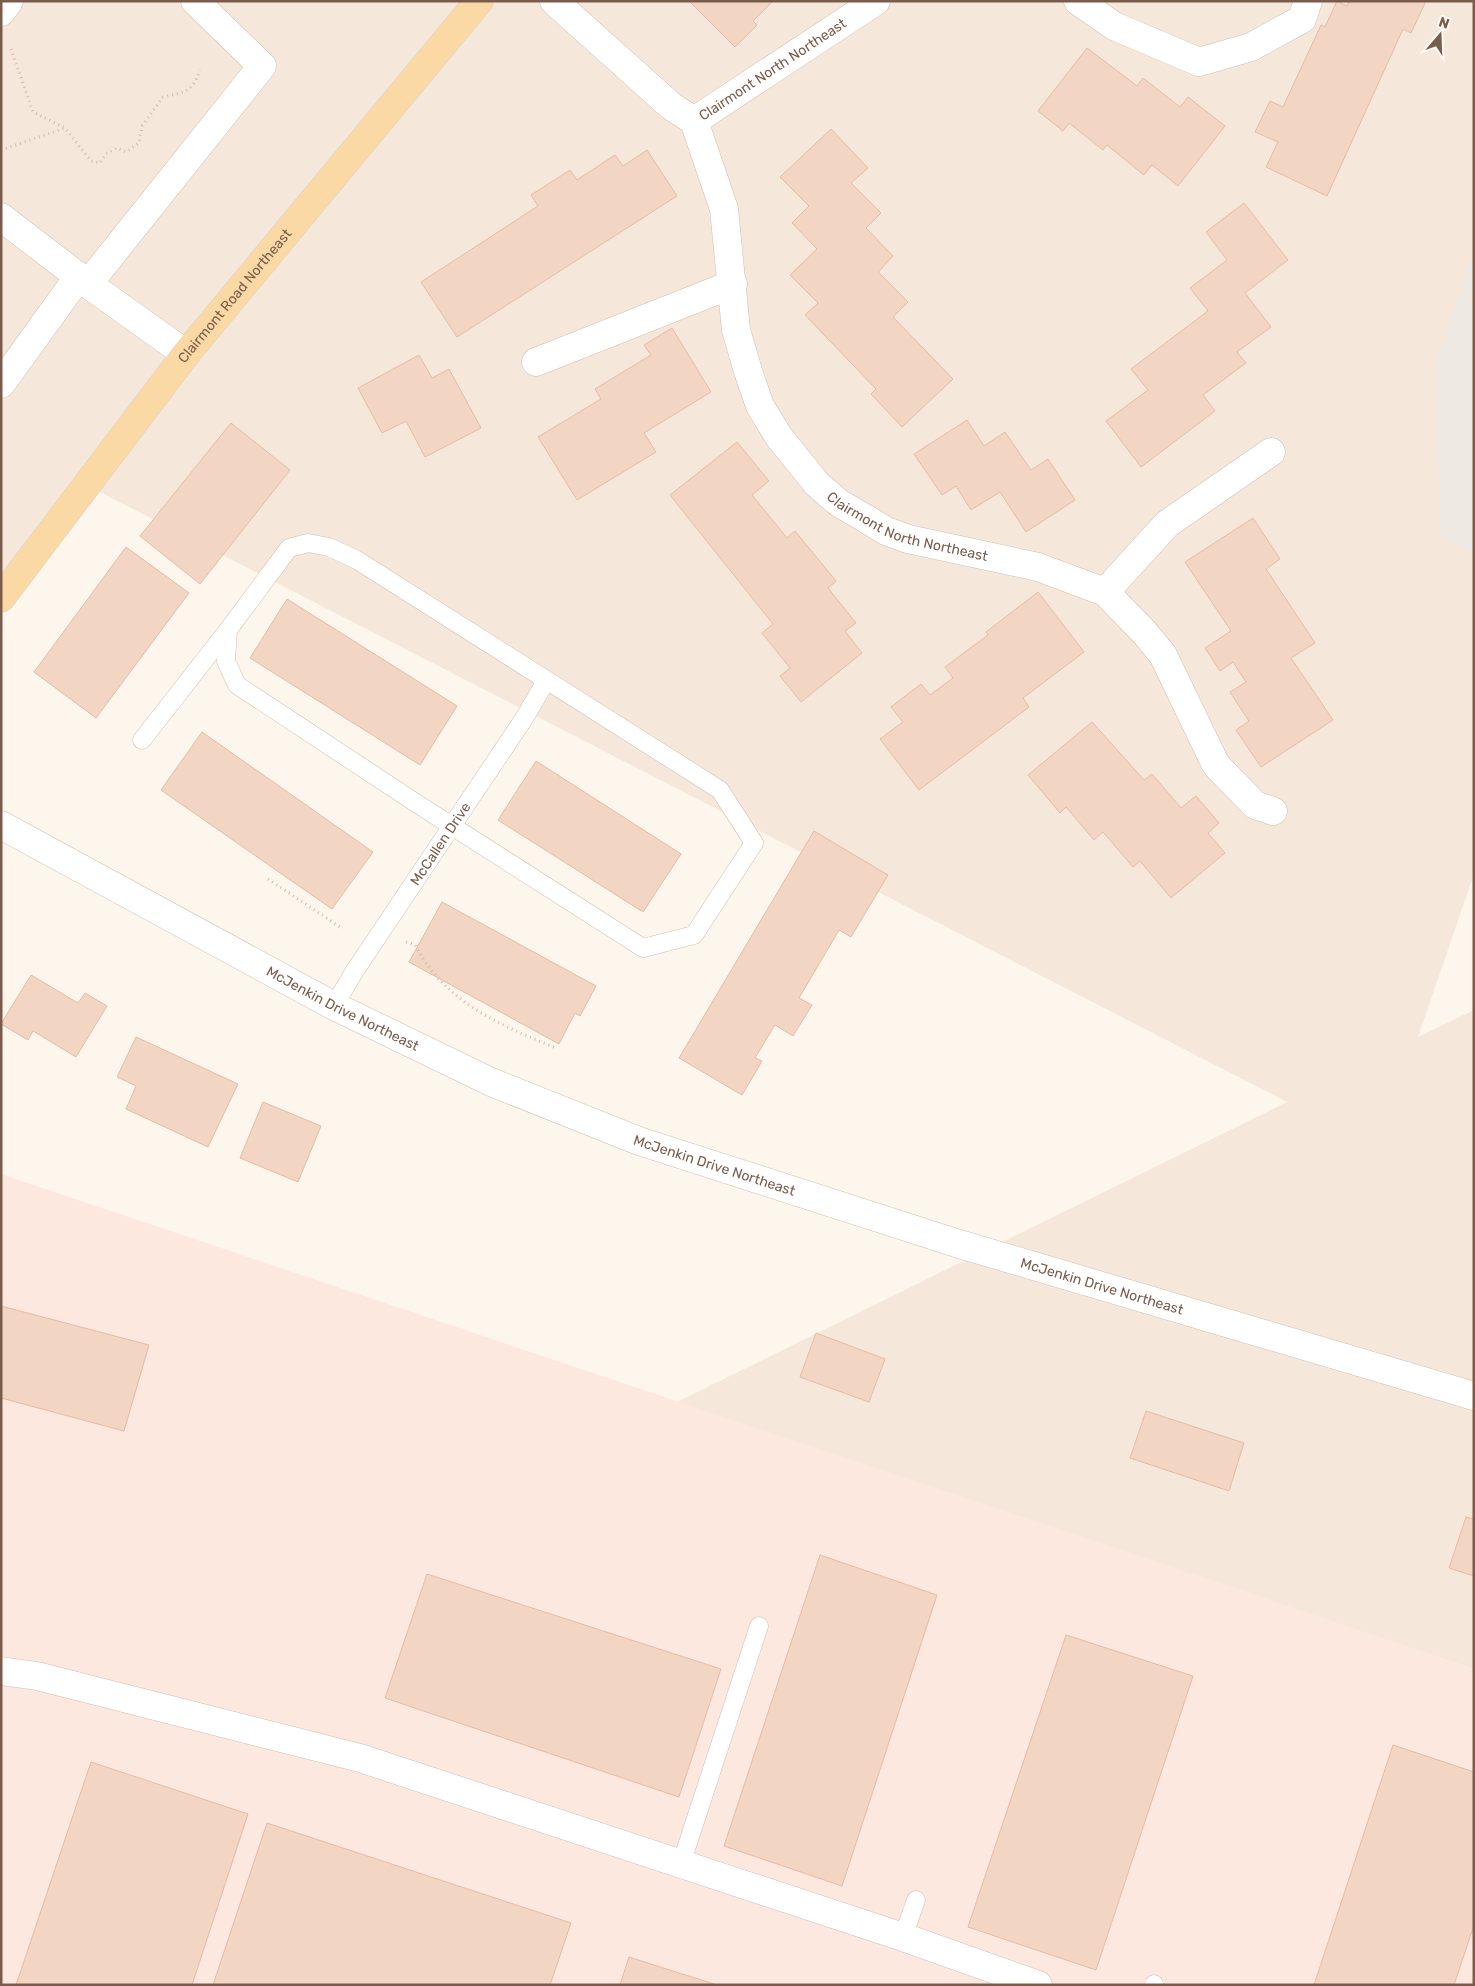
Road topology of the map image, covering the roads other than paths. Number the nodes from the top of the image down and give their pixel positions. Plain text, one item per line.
1 (9, 1) edge
2 (195, 1) edge
3 (479, 1) edge
4 (554, 1) edge
5 (876, 1) edge
6 (1078, 1) edge
7 (1308, 1) edge
8 (1, 12) edge
9 (694, 121) junction
10 (1, 217) edge
11 (84, 280) junction
12 (733, 284) junction
13 (186, 354) junction
14 (536, 362) dead end
15 (1, 384) edge
16 (1271, 452) dead end
17 (1106, 592) junction
18 (1, 598) edge
19 (228, 630) junction
20 (546, 681) junction
21 (142, 740) dead end
22 (1273, 811) dead end
23 (1, 825) edge
24 (452, 825) junction
25 (334, 1006) junction
26 (1474, 1396) edge
27 (759, 1626) dead end
28 (1, 1671) edge
29 (681, 1864) junction
30 (916, 1900) dead end
31 (903, 1937) junction
32 (1038, 1985) edge

1 - 8 street
2 - 11 street
3 - 13 main road, Clairmont Road Northeast
4 - 9 street, Clairmont North Northeast
5 - 9 street, Clairmont North Northeast
6 - 7 street
9 - 12 street, Clairmont North Northeast
10 - 11 street
11 - 13 street
11 - 15 street
12 - 14 street
12 - 17 street, Clairmont North Northeast
13 - 18 main road, Clairmont Road Northeast
16 - 17 street
17 - 22 street, Clairmont North Northeast
19 - 20 lane
19 - 21 lane
19 - 24 lane
20 - 24 lane, McCallen Drive
20 - 24 lane
23 - 25 street, McJenkin Drive Northeast
24 - 25 lane, McCallen Drive
25 - 26 street, McJenkin Drive Northeast
27 - 29 lane
28 - 29 street
29 - 31 street
30 - 31 lane
31 - 32 street

